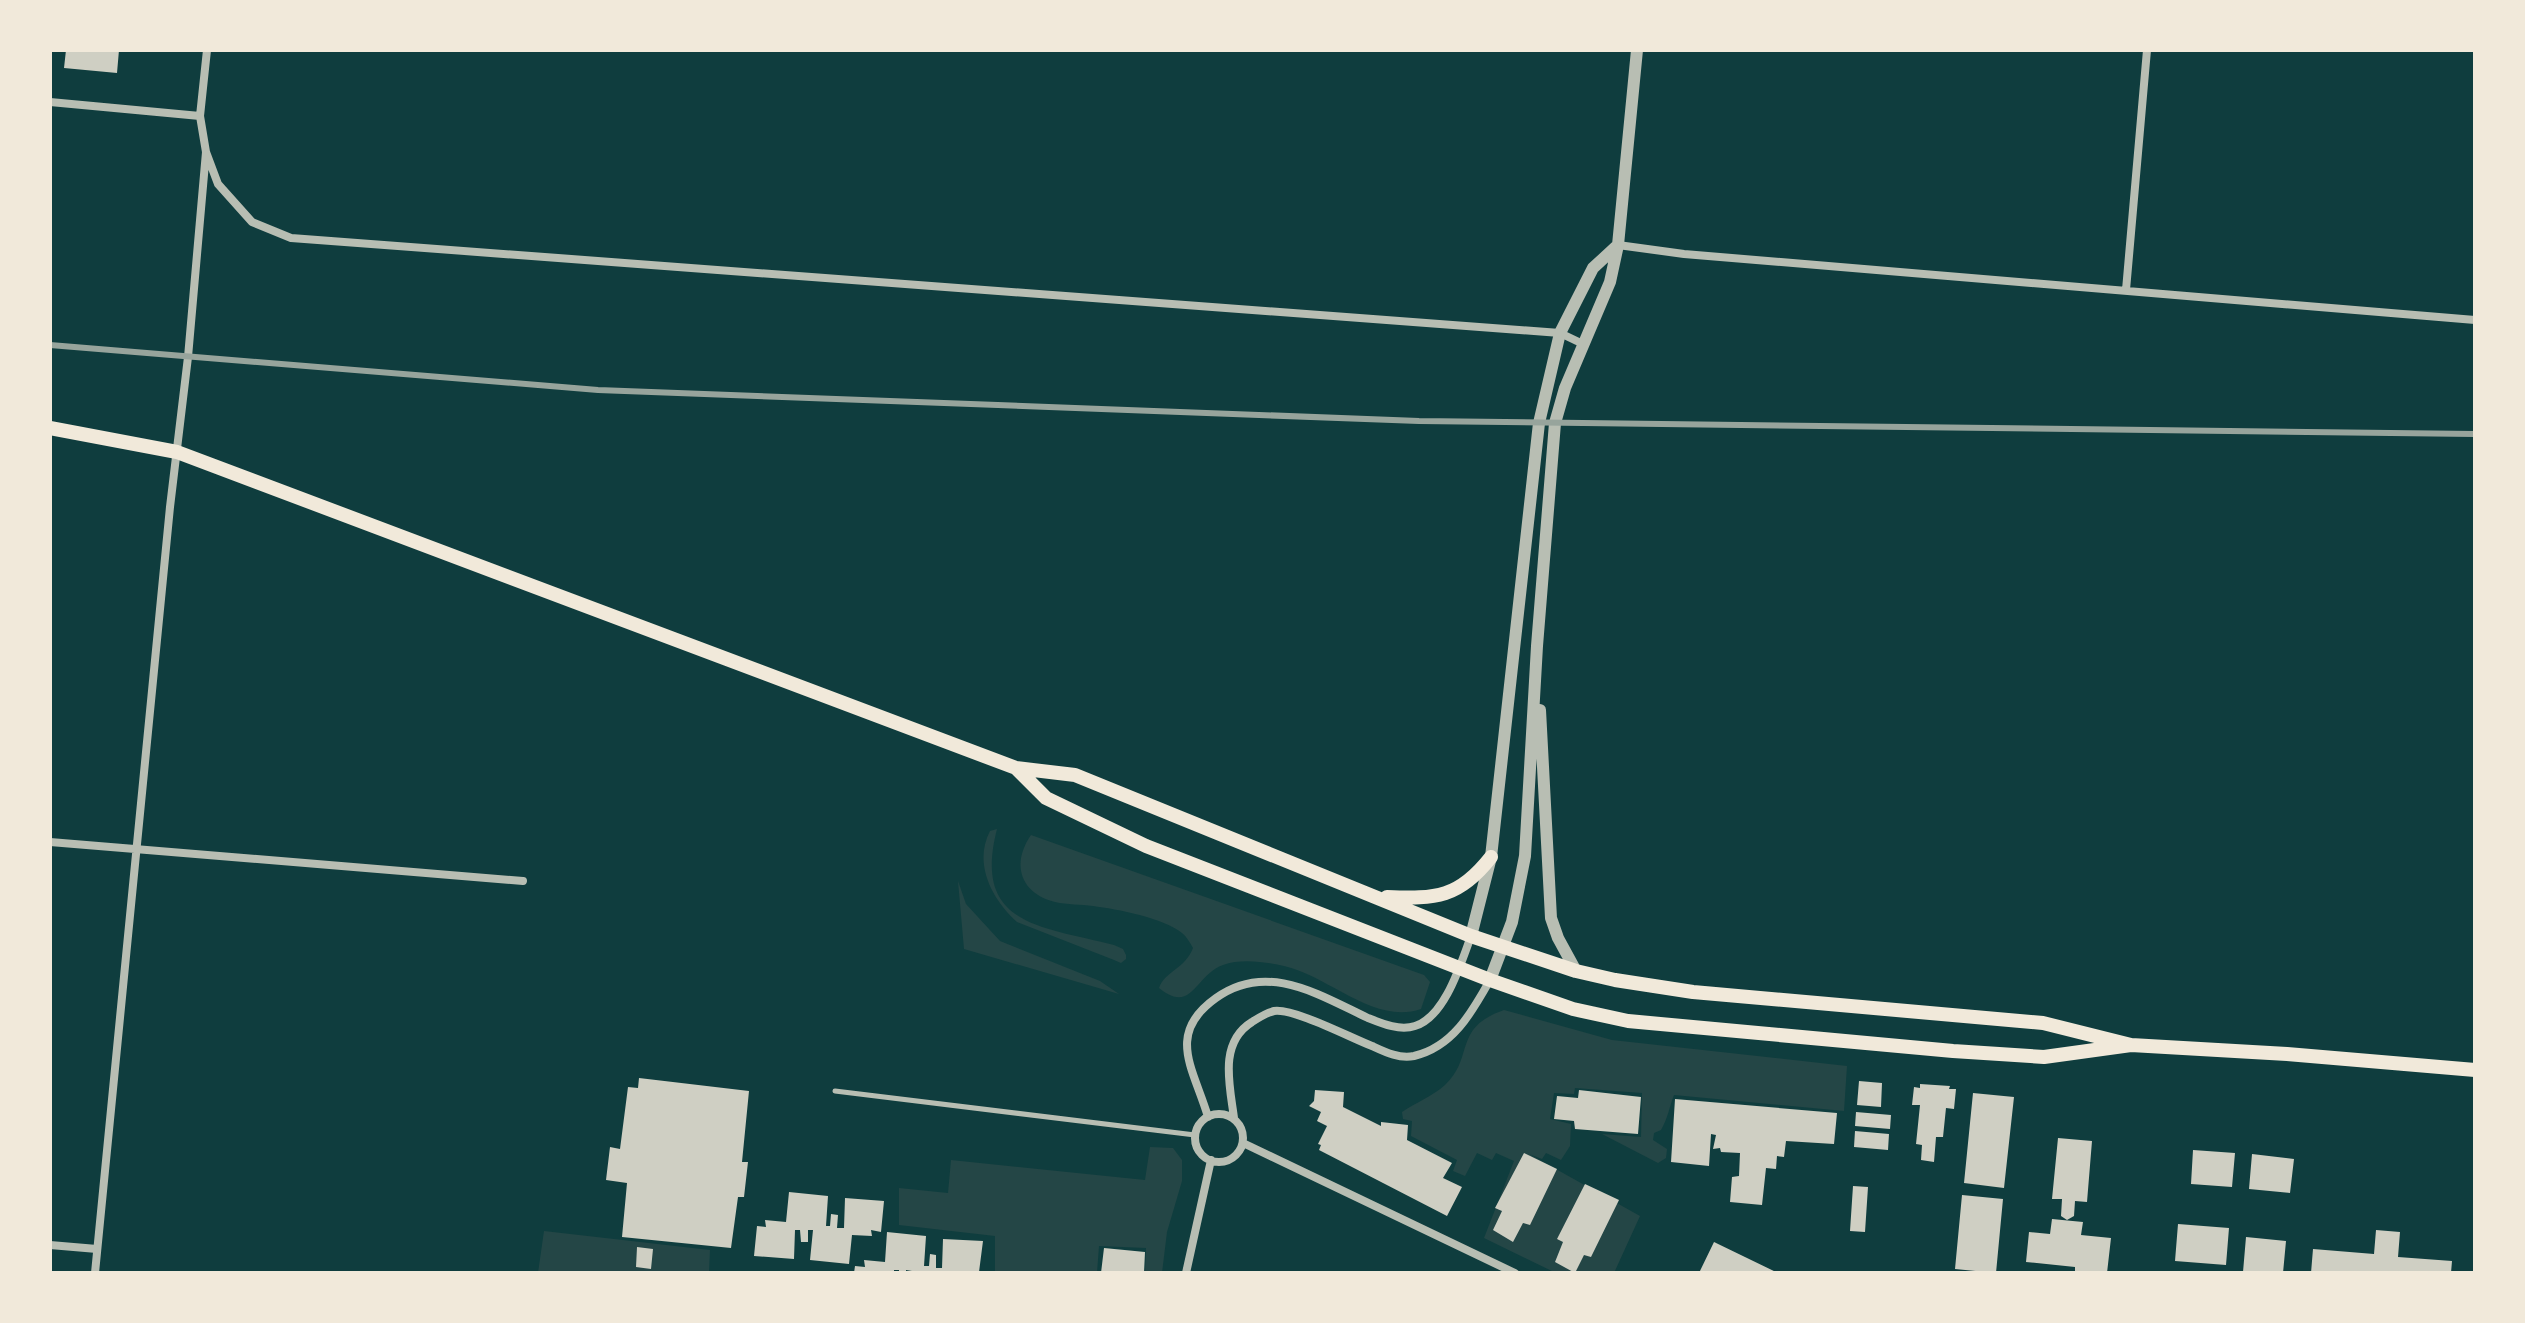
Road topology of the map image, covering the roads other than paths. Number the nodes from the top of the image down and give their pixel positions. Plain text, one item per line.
1 (207, 50) edge
2 (1637, 50) edge
3 (2147, 50) edge
4 (50, 102) edge
5 (200, 116) junction
6 (206, 152) junction
7 (1618, 245) junction
8 (2126, 290) junction
9 (2475, 320) edge
10 (1560, 333) junction
11 (1583, 344) junction
12 (50, 428) edge
13 (177, 452) junction
14 (1537, 646) junction
15 (1016, 768) junction
16 (50, 842) edge
17 (137, 850) junction
18 (1491, 857) junction
19 (523, 881) dead end
20 (1374, 897) junction
21 (1471, 936) junction
22 (1503, 948) junction
23 (1459, 968) junction
24 (1576, 971) junction
25 (1490, 980) junction
26 (2131, 1045) junction
27 (2475, 1070) edge
28 (835, 1091) dead end
29 (1208, 1117) junction
30 (1234, 1118) junction
31 (1195, 1135) junction
32 (1243, 1143) junction
33 (1211, 1160) junction
34 (50, 1245) edge
35 (97, 1249) junction
36 (95, 1273) edge
37 (1186, 1273) edge
38 (1515, 1273) edge

1 - 5 street
2 - 7 street
3 - 8 street
4 - 5 street
5 - 6 street
6 - 10 street
6 - 13 street
7 - 8 street
7 - 10 street
7 - 11 street
8 - 9 street
10 - 11 street
10 - 18 street
11 - 14 street
12 - 13 main road
13 - 15 main road
13 - 17 street
14 - 22 street
14 - 24 street
15 - 20 main road
15 - 23 main road
16 - 17 street
17 - 19 street
17 - 35 street
18 - 20 main road
18 - 21 street
20 - 21 main road
21 - 22 main road
21 - 23 street
22 - 24 main road
22 - 25 street
23 - 25 main road
23 - 29 street
24 - 26 main road
25 - 26 main road
25 - 30 street
26 - 27 main road
28 - 31 lane
29 - 30 street
29 - 31 street
30 - 32 street
31 - 33 street
32 - 33 street
32 - 38 street
33 - 37 street
34 - 35 street
35 - 36 street

